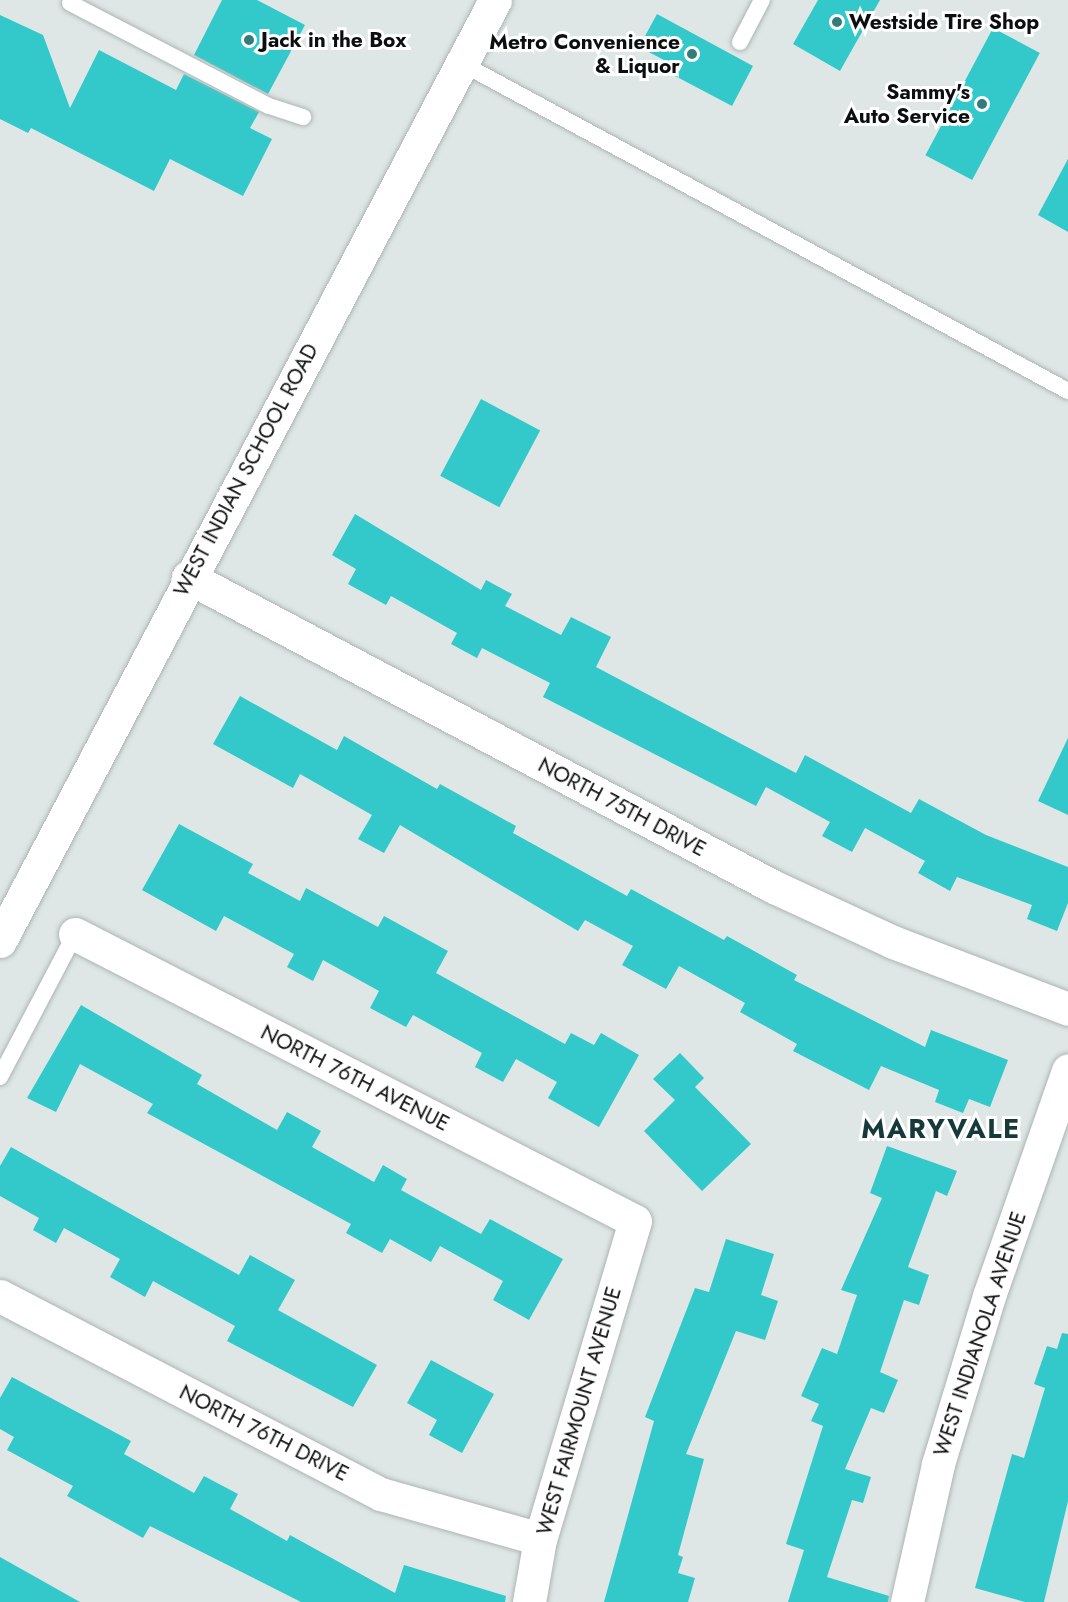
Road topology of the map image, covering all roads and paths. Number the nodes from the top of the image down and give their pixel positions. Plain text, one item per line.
1 (495, 0) edge
2 (762, 0) edge
3 (70, 3) dead end
4 (740, 42) dead end
5 (461, 63) junction
6 (303, 117) dead end
7 (1068, 391) edge
8 (188, 577) junction
9 (75, 934) joint
10 (0, 941) edge
11 (1068, 1009) edge
12 (1068, 1070) edge
13 (0, 1077) edge
14 (635, 1221) joint
15 (0, 1296) edge
16 (540, 1539) junction
17 (529, 1602) edge
18 (907, 1602) edge

1 - 5 street, WEST INDIAN SCHOOL ROAD
2 - 4 lane
3 - 6 lane
5 - 7 lane
5 - 8 street, WEST INDIAN SCHOOL ROAD
8 - 10 street, WEST INDIAN SCHOOL ROAD
8 - 11 street, NORTH 75TH DRIVE
9 - 13 lane
9 - 14 street, NORTH 76TH AVENUE
12 - 18 street, WEST INDIANOLA AVENUE
14 - 16 street, WEST FAIRMOUNT AVENUE
15 - 16 street, NORTH 76TH DRIVE
16 - 17 street, WEST FAIRMOUNT AVENUE

